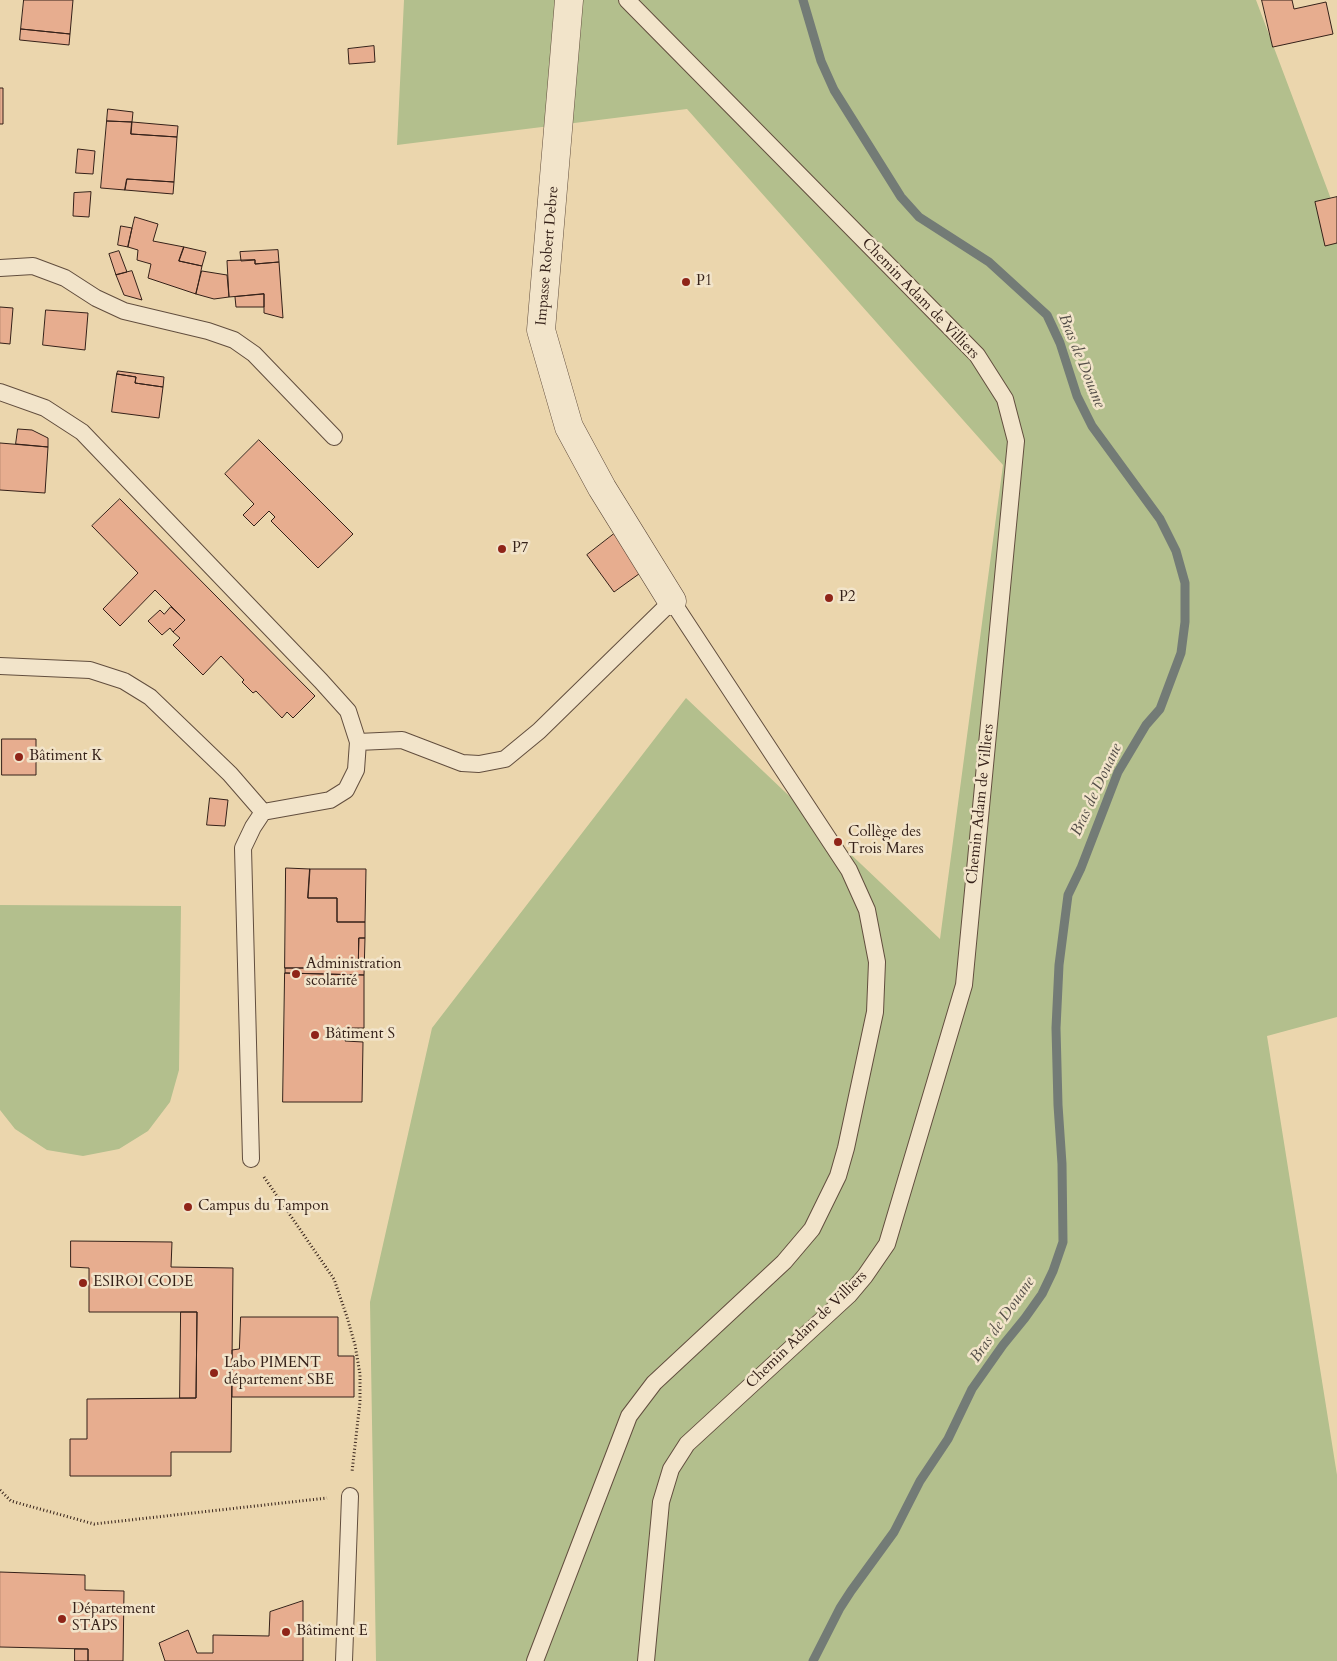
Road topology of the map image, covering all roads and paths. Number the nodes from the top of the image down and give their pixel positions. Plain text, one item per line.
1 (570, 0) edge
2 (627, 0) edge
3 (0, 268) edge
4 (0, 392) edge
5 (334, 437) dead end
6 (672, 601) junction
7 (0, 666) edge
8 (358, 742) junction
9 (263, 812) junction
10 (251, 1159) joint
11 (0, 1490) edge
12 (350, 1496) junction
13 (344, 1661) edge
14 (535, 1661) edge
15 (646, 1661) edge

1 - 6 street, Impasse Robert Debre
2 - 15 lane, Chemin Adam de Villiers
3 - 5 lane
4 - 8 lane
6 - 8 lane
6 - 14 lane
7 - 9 lane
8 - 9 lane
9 - 10 lane
10 - 12 path
11 - 12 path
12 - 13 lane

